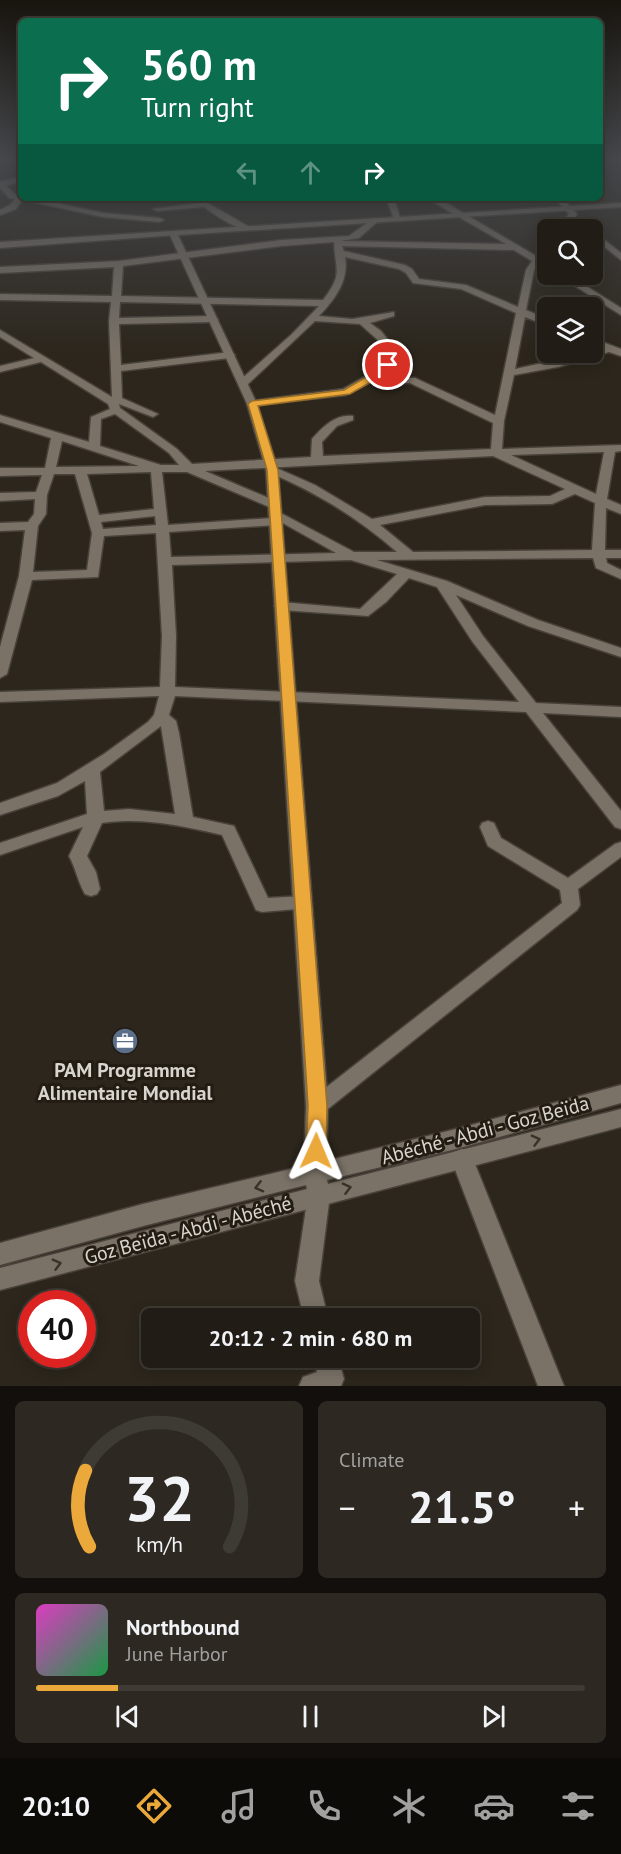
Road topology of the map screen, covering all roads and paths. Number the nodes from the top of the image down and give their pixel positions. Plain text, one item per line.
1 (164, 224) edge
2 (238, 224) edge
3 (315, 224) junction
4 (320, 224) edge
5 (370, 224) edge
6 (476, 224) edge
7 (247, 228) junction
8 (173, 233) junction
9 (603, 241) edge
10 (335, 244) junction
11 (0, 245) edge
12 (514, 247) junction
13 (621, 256) edge
14 (185, 257) junction
15 (537, 260) joint
16 (119, 264) junction
17 (0, 270) edge
18 (578, 285) edge
19 (0, 297) edge
20 (115, 298) junction
21 (204, 300) junction
22 (324, 303) junction
23 (521, 312) junction
24 (621, 312) edge
25 (391, 315) dead end
26 (313, 318) junction
27 (213, 319) junction
28 (537, 319) edge
29 (114, 321) junction
30 (363, 322) junction
31 (0, 333) edge
32 (603, 345) edge
33 (610, 348) junction
34 (621, 353) edge
35 (230, 355) junction
36 (42, 359) junction
37 (118, 368) junction
38 (0, 369) edge
39 (384, 370) junction
40 (508, 373) junction
41 (243, 383) junction
42 (115, 404) junction
43 (252, 404) junction
44 (153, 414) dead end
45 (0, 417) edge
46 (349, 418) dead end
47 (499, 421) junction
48 (57, 437) junction
49 (94, 448) junction
50 (615, 448) edge
51 (496, 453) junction
52 (317, 460) junction
53 (271, 466) junction
54 (156, 467) junction
55 (189, 468) junction
56 (80, 469) junction
57 (50, 470) junction
58 (0, 472) edge
59 (575, 489) junction
60 (41, 495) junction
61 (0, 497) edge
62 (602, 501) junction
63 (621, 510) edge
64 (160, 512) junction
65 (275, 513) junction
66 (95, 519) junction
67 (371, 523) junction
68 (32, 526) junction
69 (0, 527) edge
70 (160, 527) junction
71 (98, 533) junction
72 (598, 554) junction
73 (621, 554) edge
74 (352, 556) junction
75 (279, 557) junction
76 (411, 557) junction
77 (164, 561) junction
78 (406, 573) junction
79 (621, 575) edge
80 (26, 576) junction
81 (442, 585) junction
82 (281, 606) junction
83 (621, 653) edge
84 (0, 674) edge
85 (169, 691) junction
86 (288, 695) junction
87 (0, 697) edge
88 (534, 709) junction
89 (621, 712) edge
90 (161, 716) junction
91 (92, 769) junction
92 (0, 809) edge
93 (96, 818) junction
94 (185, 821) junction
95 (621, 823) edge
96 (488, 827) dead end
97 (621, 848) edge
98 (0, 849) edge
99 (569, 888) junction
100 (91, 889) dead end
101 (303, 903) junction
102 (621, 1094) edge
103 (317, 1106) junction
104 (621, 1118) edge
105 (462, 1159) junction
106 (317, 1184) junction
107 (0, 1254) edge
108 (0, 1279) edge
109 (314, 1308) edge
110 (551, 1386) edge

1 - 8 street
2 - 7 street
3 - 4 street
3 - 7 street
3 - 10 street
5 - 10 street
6 - 12 street
7 - 8 street
8 - 11 street
8 - 14 street
9 - 13 street
10 - 12 street
10 - 14 street
10 - 22 street
10 - 23 street
12 - 15 street
14 - 16 street
14 - 21 street
15 - 23 street
16 - 17 street
16 - 20 street
18 - 24 street
19 - 20 street
20 - 21 street
20 - 29 street
21 - 22 street
21 - 27 street
22 - 26 street
23 - 28 street
23 - 40 street
25 - 30 street
26 - 30 street
26 - 41 street
27 - 29 street
27 - 35 street
29 - 37 street
30 - 39 street
31 - 36 street
32 - 33 street
33 - 34 street
33 - 40 street
35 - 37 street
35 - 41 street
36 - 38 street
36 - 42 street
37 - 42 street
39 - 43 street
39 - 47 street
40 - 47 street
41 - 43 street
42 - 44 street
42 - 49 street
42 - 55 street
43 - 53 street
45 - 48 street
46 - 52 street
47 - 51 street
48 - 49 street
48 - 57 street
49 - 54 street
50 - 51 street
50 - 62 street
51 - 52 street
51 - 59 street
52 - 53 street
53 - 55 street
53 - 65 street
53 - 67 street
54 - 55 street
54 - 56 street
54 - 64 street
55 - 65 street
56 - 57 street
56 - 66 street
57 - 58 street
57 - 60 street
59 - 62 street
59 - 67 street
60 - 61 street
60 - 68 street
62 - 63 street
62 - 72 street
64 - 66 street
64 - 70 street
65 - 70 street
65 - 74 street
65 - 75 street
66 - 71 street
67 - 76 street
68 - 69 street
68 - 80 street
70 - 71 street
70 - 77 street
71 - 80 street
72 - 73 street
72 - 76 street
72 - 79 street
74 - 75 street
74 - 76 street
74 - 78 street
75 - 77 street
75 - 82 street
77 - 85 street
78 - 81 street
78 - 82 street
80 - 84 street
81 - 83 street
81 - 88 street
82 - 86 street
85 - 86 street
85 - 87 street
85 - 90 street
86 - 88 street
86 - 101 street
88 - 89 street
88 - 95 street
90 - 91 street
90 - 94 street
91 - 92 street
91 - 93 street
93 - 94 street
93 - 98 street
93 - 100 street
94 - 101 street
96 - 99 street
97 - 99 street
99 - 103 street
101 - 103 street
102 - 106 street, Abéché - Abdi - Goz Beïda
103 - 106 street
105 -> 104 street, Goz Beïda - Abdi - Abéché
106 -> 105 street, Goz Beïda - Abdi - Abéché
105 - 110 street
106 -> 107 street, Abéché - Abdi - Goz Beïda
108 -> 106 street, Goz Beïda - Abdi - Abéché
106 - 109 street

